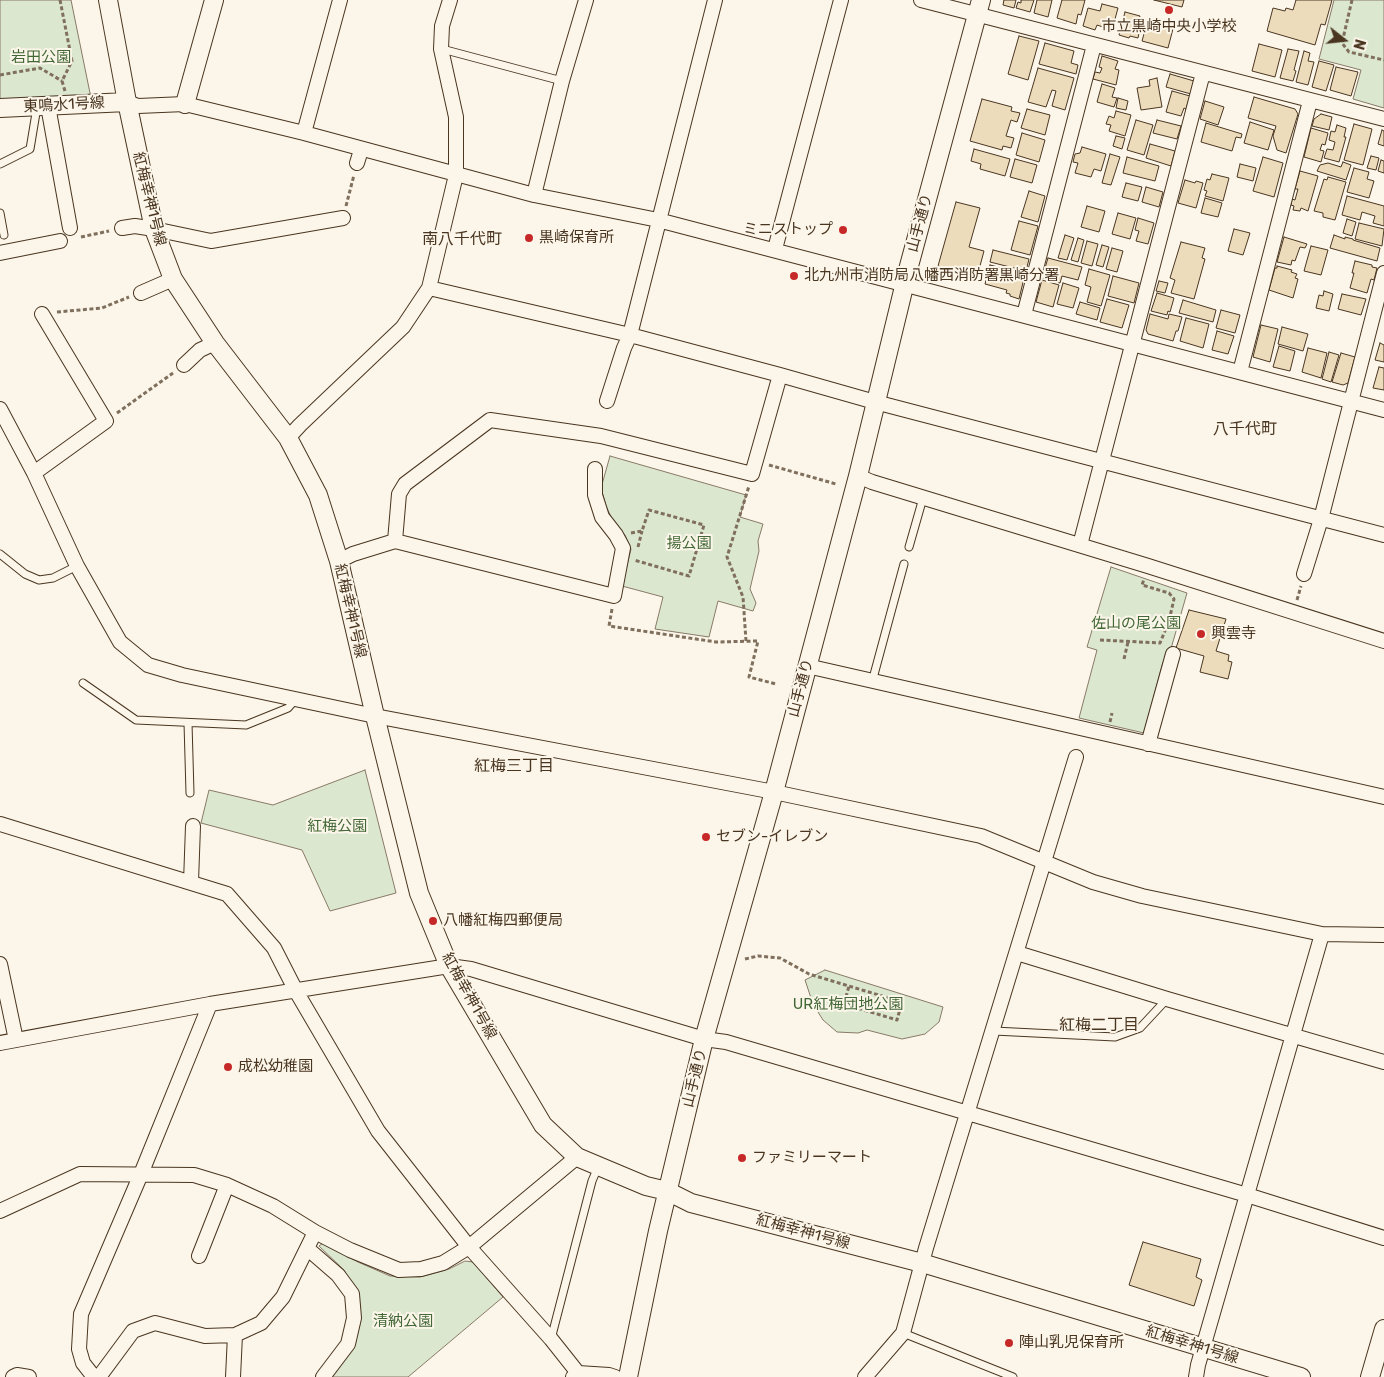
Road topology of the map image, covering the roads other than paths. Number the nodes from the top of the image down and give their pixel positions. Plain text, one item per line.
1 (108, 0) edge
2 (214, 0) edge
3 (340, 0) edge
4 (450, 0) edge
5 (586, 0) edge
6 (715, 0) edge
7 (841, 0) edge
8 (922, 0) edge
9 (978, 7) edge
10 (1094, 45) junction
11 (442, 49) junction
12 (1203, 73) junction
13 (562, 82) junction
14 (1310, 101) junction
15 (127, 102) junction
16 (185, 104) junction
17 (43, 107) junction
18 (0, 108) edge
19 (1384, 119) edge
20 (304, 133) junction
21 (0, 164) edge
22 (456, 175) junction
23 (534, 194) junction
24 (0, 213) edge
25 (342, 218) road end
26 (658, 220) junction
27 (70, 228) dead end
28 (122, 228) road end
29 (154, 229) junction
30 (4, 235) dead end
31 (60, 241) road end
32 (776, 250) junction
33 (0, 253) edge
34 (1384, 273) edge
35 (173, 279) junction
36 (904, 285) junction
37 (430, 288) junction
38 (141, 293) road end
39 (42, 314) road end
40 (1024, 315) junction
41 (630, 335) junction
42 (215, 342) junction
43 (1133, 344) junction
44 (184, 365) road end
45 (1240, 372) junction
46 (780, 375) junction
47 (608, 401) dead end
48 (1352, 401) junction
49 (875, 402) junction
50 (0, 409) edge
51 (1384, 410) edge
52 (288, 438) junction
53 (1102, 461) junction
54 (595, 469) dead end
55 (34, 473) junction
56 (858, 476) junction
57 (924, 498) junction
58 (1321, 519) junction
59 (1384, 535) edge
60 (395, 541) junction
61 (1080, 545) junction
62 (909, 547) dead end
63 (0, 554) edge
64 (339, 561) junction
65 (904, 564) dead end
66 (78, 566) junction
67 (1304, 574) road end
68 (1384, 641) edge
69 (1173, 654) dead end
70 (807, 666) junction
71 (872, 682) junction
72 (83, 683) dead end
73 (297, 699) junction
74 (375, 716) junction
75 (188, 723) junction
76 (1148, 744) junction
77 (1076, 757) dead end
78 (774, 792) junction
79 (190, 793) dead end
80 (1384, 798) edge
81 (0, 824) edge
82 (193, 826) dead end
83 (1044, 863) junction
84 (191, 882) junction
85 (1322, 934) junction
86 (1384, 935) edge
87 (1017, 953) junction
88 (0, 964) edge
89 (449, 966) junction
90 (296, 991) junction
91 (1167, 999) junction
92 (210, 1004) junction
93 (994, 1031) junction
94 (1294, 1036) junction
95 (704, 1039) junction
96 (16, 1040) junction
97 (0, 1044) edge
98 (1384, 1062) edge
99 (968, 1114) junction
100 (577, 1157) junction
101 (598, 1167) junction
102 (141, 1174) junction
103 (227, 1185) junction
104 (667, 1191) junction
105 (1247, 1196) junction
106 (0, 1211) edge
107 (315, 1232) junction
108 (1384, 1238) edge
109 (469, 1247) junction
110 (308, 1249) junction
111 (199, 1256) dead end
112 (922, 1263) junction
113 (1384, 1330) edge
114 (903, 1333) junction
115 (235, 1335) junction
116 (551, 1339) junction
117 (1204, 1348) junction
118 (575, 1375) edge
119 (13, 1377) edge
120 (29, 1377) edge
121 (94, 1377) edge
122 (100, 1377) edge
123 (233, 1377) edge
124 (323, 1377) edge
125 (616, 1377) edge
126 (628, 1377) edge
127 (865, 1377) edge
128 (1013, 1377) edge
129 (1196, 1377) edge
130 (1301, 1377) edge
131 (1370, 1377) edge

1 - 15 street, 紅梅幸神1号線
2 - 16 street
3 - 20 street
4 - 11 street
5 - 13 street
6 - 26 street
7 - 32 street
8 - 9 street
9 - 10 street
9 - 36 street, 山手通り
10 - 12 street
10 - 40 street
11 - 13 lane
11 - 22 street
12 - 14 street
12 - 43 street
13 - 23 street
14 - 19 street
14 - 45 street
15 - 16 street
15 - 17 street, 東鳴水1号線
15 - 29 street, 紅梅幸神1号線
16 - 20 street
17 - 18 street, 東鳴水1号線
17 - 21 lane
17 - 27 street
20 - 22 street
22 - 23 street
22 - 37 street
23 - 26 street
24 - 30 lane
25 - 29 street
26 - 32 street
26 - 41 street
28 - 29 street
29 - 35 street, 紅梅幸神1号線
31 - 33 street
32 - 36 street
34 - 48 street
35 - 38 street
35 - 42 street, 紅梅幸神1号線
36 - 40 street
36 - 49 street, 山手通り
37 - 41 street
37 - 52 street
39 - 55 street
40 - 43 street
41 - 46 street
41 - 47 street
42 - 44 street
42 - 52 street, 紅梅幸神1号線
43 - 45 street
43 - 53 street
45 - 48 street
46 - 49 street
46 - 60 street
48 - 51 street
48 - 58 street
49 - 53 street
49 - 56 street, 山手通り
50 - 55 street
52 - 64 street, 紅梅幸神1号線
53 - 58 street
53 - 61 street
54 - 60 street
55 - 66 street
56 - 57 street
56 - 70 street, 山手通り
57 - 61 street
57 - 62 lane
58 - 59 street
58 - 67 street
60 - 64 street
61 - 68 street
63 - 66 lane
64 - 74 street, 紅梅幸神1号線
65 - 71 lane
66 - 73 street
69 - 76 street
70 - 71 street
70 - 78 street, 山手通り
71 - 76 street
72 - 75 lane
73 - 74 street
73 - 75 lane
74 - 78 street
74 - 89 street, 紅梅幸神1号線
75 - 79 lane
76 - 80 street
77 - 83 street
78 - 83 street
78 - 95 street, 山手通り
81 - 84 street
82 - 84 street
83 - 85 street
83 - 87 street
84 - 90 street
85 - 86 street
85 - 94 street
87 - 91 street
87 - 93 street
88 - 96 street
89 - 90 street
89 - 95 street
89 - 100 street, 紅梅幸神1号線
90 - 92 street
90 - 109 street
91 - 93 lane
91 - 94 street
92 - 96 street
92 - 102 street
93 - 99 street
94 - 98 street
94 - 105 street
95 - 99 street
95 - 104 street, 山手通り
96 - 97 street
99 - 105 street
99 - 112 street
100 - 101 street, 紅梅幸神1号線
100 - 109 street
101 - 104 street, 紅梅幸神1号線
101 - 116 lane
102 - 103 street
102 - 106 street
102 - 121 street
103 - 107 street
103 - 111 street
104 - 112 street, 紅梅幸神1号線
104 - 126 street, 山手通り
105 - 108 street
105 - 117 street
107 - 109 street
107 - 110 street
109 - 116 street
110 - 115 street
110 - 124 street
112 - 114 street
112 - 117 street, 紅梅幸神1号線
113 - 131 street
114 - 127 street
114 - 128 lane
115 - 122 street
115 - 123 street
116 - 118 street
117 - 129 street
117 - 130 street, 紅梅幸神1号線
118 - 125 street
119 - 120 street

